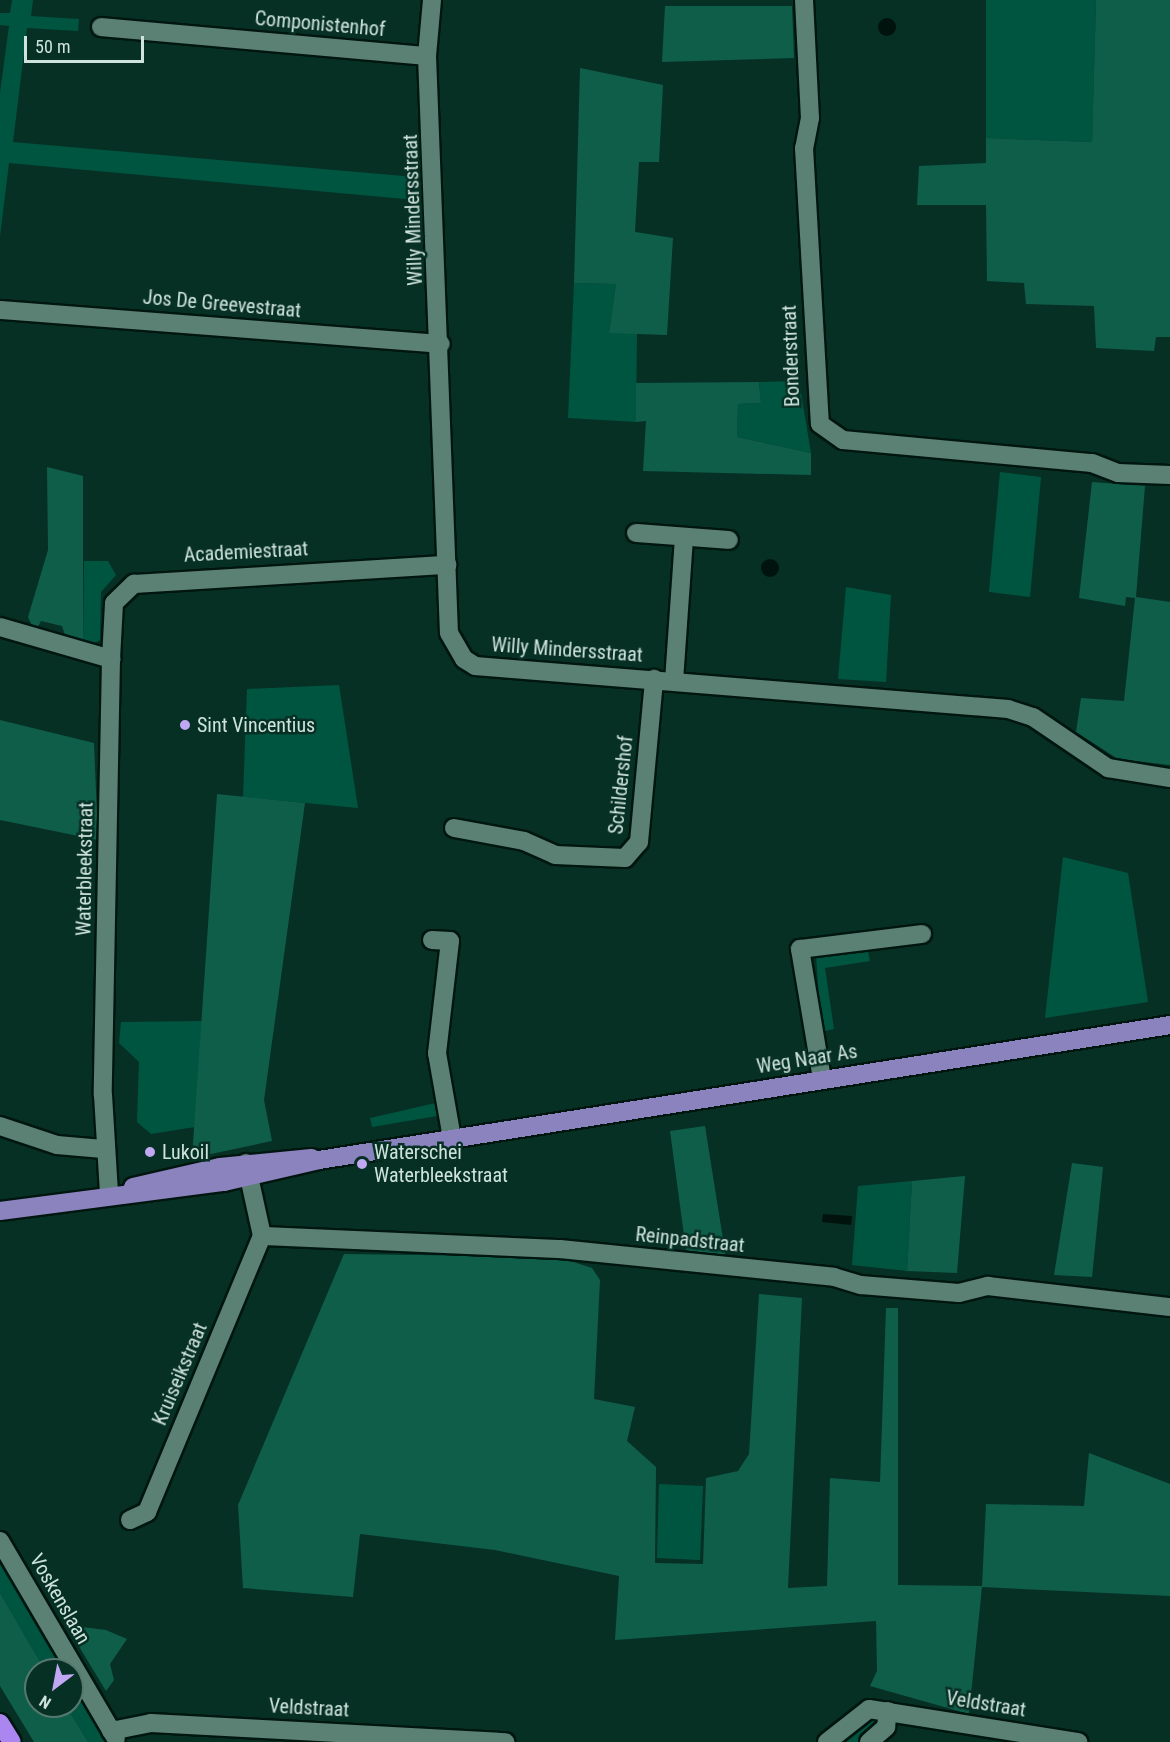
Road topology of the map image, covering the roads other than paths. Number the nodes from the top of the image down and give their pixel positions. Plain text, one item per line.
1 (432, 0) edge
2 (804, 0) edge
3 (101, 27) dead end
4 (427, 56) junction
5 (0, 310) edge
6 (441, 344) junction
7 (1170, 475) edge
8 (636, 533) dead end
9 (684, 538) junction
10 (729, 540) dead end
11 (447, 565) junction
12 (0, 627) edge
13 (111, 660) junction
14 (654, 679) junction
15 (674, 681) junction
16 (1170, 777) edge
17 (454, 828) dead end
18 (922, 934) dead end
19 (432, 940) dead end
20 (1170, 1024) edge
21 (822, 1079) junction
22 (0, 1126) edge
23 (452, 1138) junction
24 (104, 1149) junction
25 (247, 1170) junction
26 (113, 1193) junction
27 (0, 1211) edge
28 (262, 1236) junction
29 (1170, 1307) edge
30 (130, 1520) dead end
31 (0, 1541) edge
32 (888, 1711) junction
33 (0, 1723) edge
34 (114, 1736) edge
35 (12, 1742) edge
36 (505, 1742) edge
37 (827, 1742) edge
38 (869, 1742) edge
39 (1078, 1742) edge

1 - 4 street, Willy Mindersstraat
2 - 7 street, Bonderstraat
3 - 4 street, Componistenhof
4 - 6 street, Willy Mindersstraat
5 - 6 street, Jos De Greevestraat
6 - 11 street, Willy Mindersstraat
8 - 9 street
9 - 10 street
9 - 15 street
11 - 13 street, Academiestraat
11 - 14 street, Willy Mindersstraat
12 - 13 street
13 - 24 street, Waterbleekstraat
14 - 15 street, Willy Mindersstraat
14 - 17 street, Schildershof
15 - 16 street, Willy Mindersstraat
18 - 21 street
19 - 23 street
20 - 21 main road, Weg Naar As
21 - 23 main road, Weg Naar As
22 - 24 street
23 - 25 main road, Weg Naar As
24 - 26 street, Waterbleekstraat
25 - 26 main road, Weg Naar As
25 - 28 street
26 - 27 main road, Weg Naar As
28 - 29 street, Reinpadstraat
28 - 30 street, Kruiseikstraat
31 - 34 street, Voskenslaan
32 - 37 street, Veldstraat
32 - 38 street
32 - 39 street, Veldstraat
33 - 35 highway
34 - 36 street, Veldstraat

